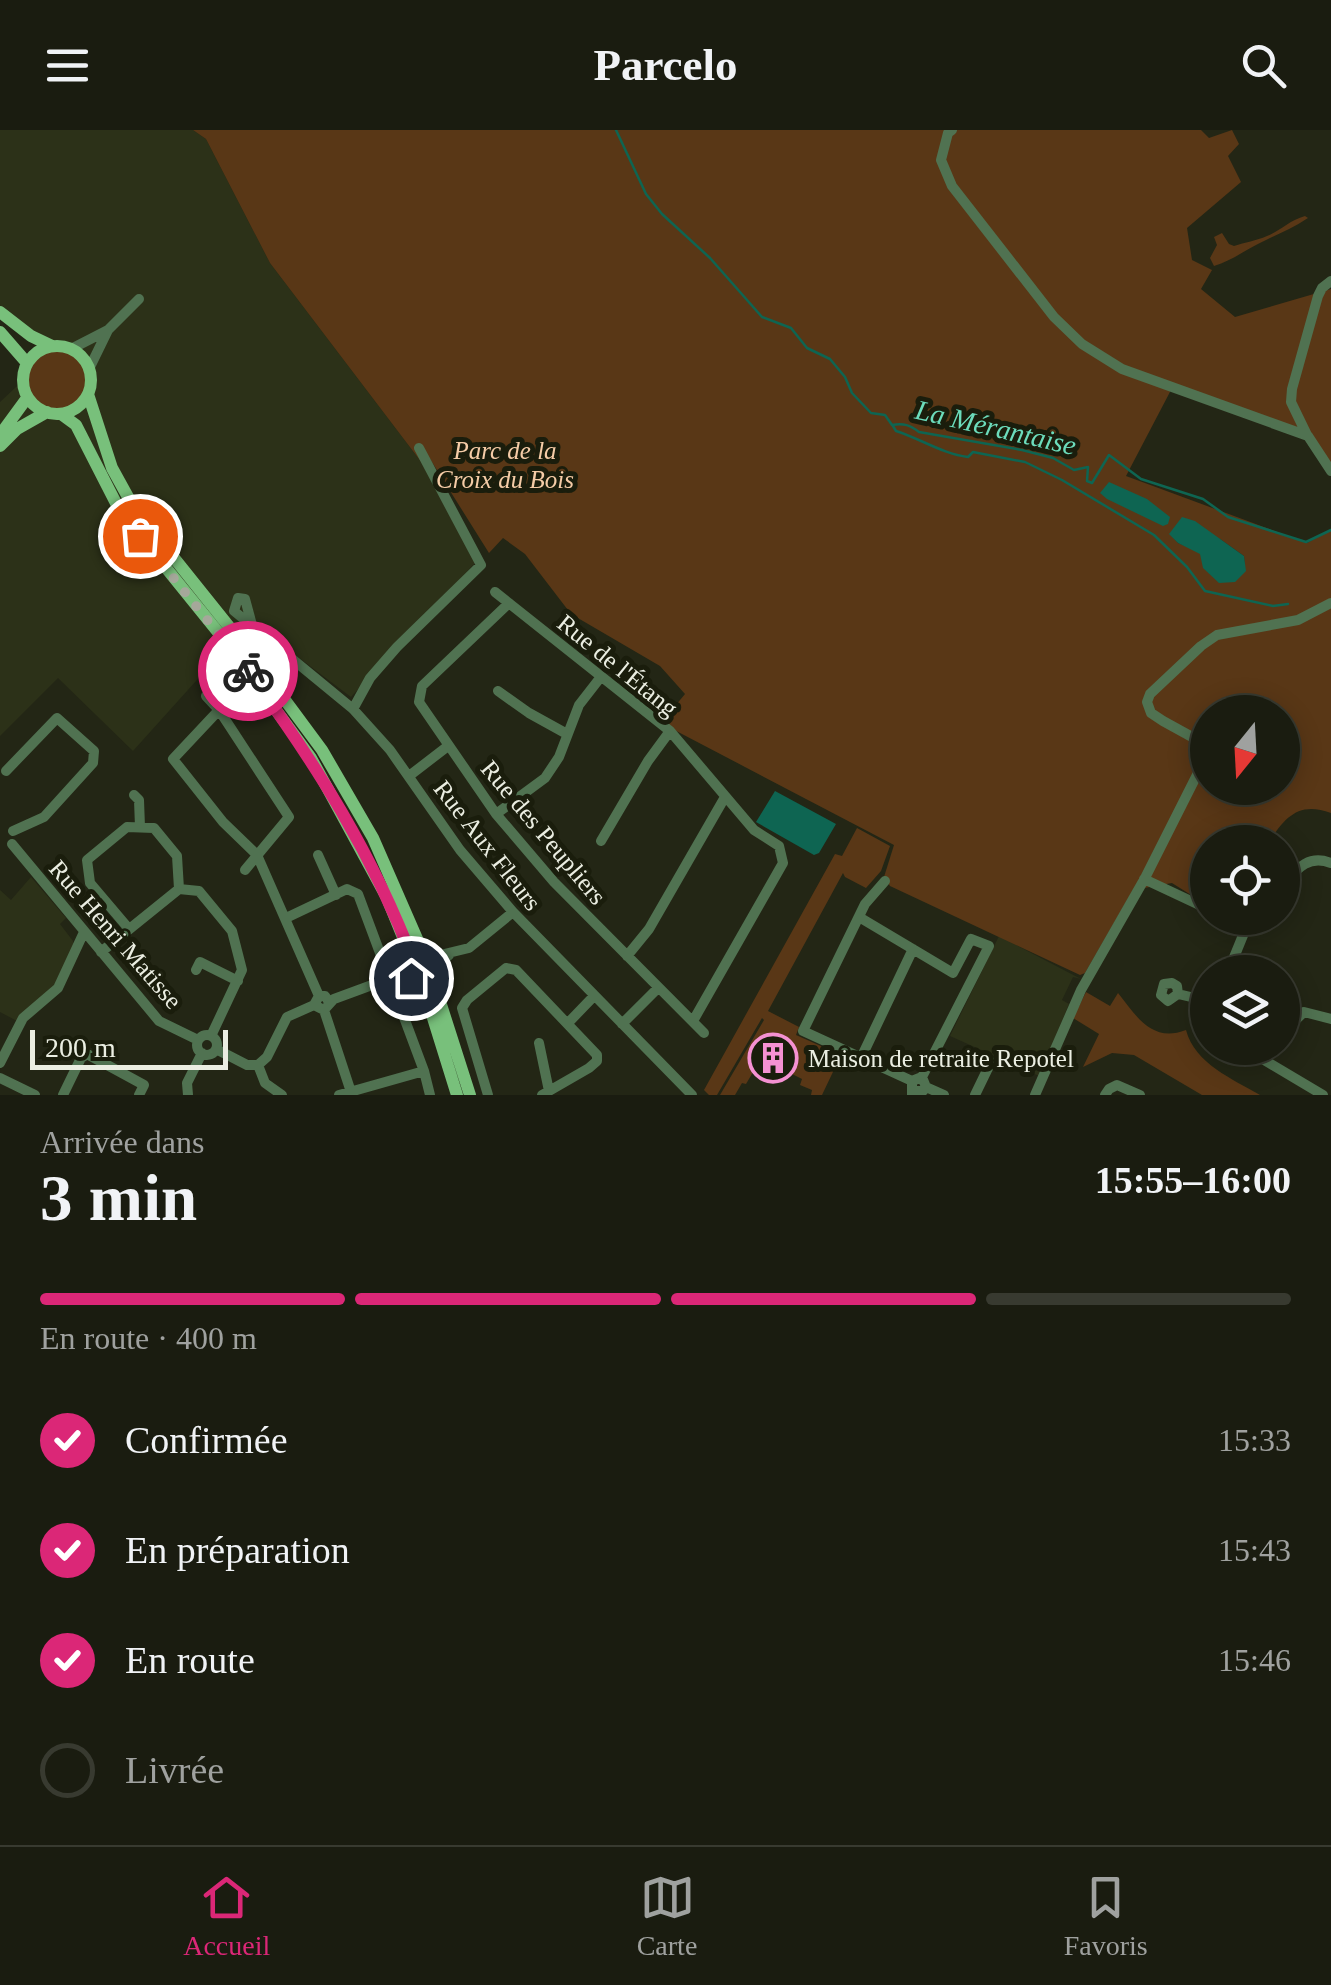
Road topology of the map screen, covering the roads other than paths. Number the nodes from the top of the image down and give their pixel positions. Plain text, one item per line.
1 (952, 130) edge
2 (1331, 280) edge
3 (139, 299) dead end
4 (0, 312) edge
5 (108, 330) junction
6 (0, 332) edge
7 (52, 346) junction
8 (71, 348) junction
9 (27, 363) junction
10 (89, 368) junction
11 (88, 394) junction
12 (28, 398) junction
13 (54, 413) junction
14 (0, 435) edge
15 (1308, 436) junction
16 (0, 446) edge
17 (419, 448) dead end
18 (1331, 471) edge
19 (495, 592) dead end
20 (509, 603) junction
21 (1331, 603) edge
22 (252, 624) dead end
23 (600, 678) junction
24 (498, 691) dead end
25 (206, 696) dead end
26 (218, 710) junction
27 (353, 710) junction
28 (670, 731) junction
29 (567, 734) junction
30 (448, 746) junction
31 (6, 772) dead end
32 (408, 776) junction
33 (134, 795) dead end
34 (725, 797) junction
35 (496, 814) junction
36 (140, 827) junction
37 (0, 828) edge
38 (13, 831) junction
39 (602, 841) dead end
40 (6, 845) edge
41 (318, 854) dead end
42 (257, 855) junction
43 (1331, 863) edge
44 (1300, 866) edge
45 (245, 870) dead end
46 (885, 881) dead end
47 (1143, 882) junction
48 (179, 889) junction
49 (336, 895) junction
50 (1190, 902) edge
51 (513, 912) junction
52 (859, 917) junction
53 (286, 918) junction
54 (129, 929) junction
55 (84, 932) junction
56 (913, 949) junction
57 (101, 952) junction
58 (627, 956) junction
59 (422, 965) junction
60 (196, 970) dead end
61 (391, 977) junction
62 (238, 980) junction
63 (658, 988) junction
64 (1178, 994) dead end
65 (594, 996) junction
66 (1190, 997) edge
67 (322, 1003) junction
68 (1300, 1016) edge
69 (1331, 1019) edge
70 (692, 1021) junction
71 (568, 1023) junction
72 (622, 1024) junction
73 (704, 1034) dead end
74 (211, 1036) junction
75 (198, 1040) junction
76 (539, 1043) dead end
77 (216, 1049) junction
78 (202, 1053) junction
79 (861, 1058) junction
80 (991, 1062) dead end
81 (0, 1064) edge
82 (258, 1065) junction
83 (1273, 1065) edge
84 (424, 1071) junction
85 (0, 1078) edge
86 (917, 1086) edge
87 (546, 1093) edge
88 (348, 1094) edge
89 (34, 1095) edge
90 (63, 1095) edge
91 (139, 1095) edge
92 (188, 1095) edge
93 (282, 1095) edge
94 (430, 1095) edge
95 (456, 1095) edge
96 (470, 1095) edge
97 (488, 1095) edge
98 (692, 1095) edge
99 (944, 1095) edge
100 (975, 1095) edge
101 (1035, 1095) edge
102 (1105, 1095) edge
103 (1140, 1095) edge
104 (1323, 1095) edge

1 - 15 street
2 - 15 street
3 - 5 street
4 - 7 main road
5 - 8 street
5 - 10 street
6 - 9 main road
7 - 8 main road
7 - 9 main road
8 - 10 main road
9 - 12 main road
10 - 11 main road
11 - 13 main road
11 - 59 main road
12 - 13 main road
12 - 14 main road
13 - 16 main road
13 - 59 main road
15 - 18 street
17 - 27 street
19 - 20 street, Rue de l'Étang
20 - 23 street, Rue de l'Étang
20 - 30 street, Rue des Peupliers
21 - 47 street
22 - 27 street, Rue Aux Fleurs
23 - 28 street, Rue de l'Étang
23 - 29 street
24 - 29 street
25 - 26 street
26 - 42 street
26 - 42 street
27 - 32 street, Rue Aux Fleurs
28 - 34 street, Rue de l'Étang
28 - 39 street
29 - 35 street
30 - 32 street
30 - 35 street, Rue des Peupliers
31 - 38 street
32 - 51 street, Rue Aux Fleurs
33 - 36 street
34 - 58 street
34 - 70 street, Rue de l'Étang
35 - 58 street, Rue des Peupliers
36 - 48 street
36 - 54 street
37 - 38 street
38 - 40 street
40 - 55 street, Rue Henri Matisse
41 - 49 street
42 - 45 street
42 - 53 street
43 - 44 street
46 - 52 street
47 - 50 street
47 - 101 street
48 - 54 street
48 - 62 street
49 - 53 street
49 - 61 street
51 - 59 street
51 - 65 street, Rue Aux Fleurs
52 - 56 street
52 - 79 street
53 - 67 street
54 - 57 street
55 - 57 street, Rue Henri Matisse
55 - 81 street
56 - 79 street
56 - 86 street
57 - 75 street, Rue Henri Matisse
58 - 63 street, Rue des Peupliers
59 - 61 street
59 - 95 main road
59 - 96 main road
60 - 62 street
61 - 67 street
61 - 84 street
62 - 74 street
63 - 70 street, Rue des Peupliers
63 - 72 street
64 - 66 street
65 - 71 street
65 - 72 street, Rue Aux Fleurs
67 - 82 street
67 - 88 street
68 - 69 street
70 - 73 street, Rue des Peupliers
71 - 87 street
71 - 97 street
72 - 98 street, Rue Aux Fleurs
74 - 75 street
74 - 77 street
75 - 78 street
76 - 87 street
77 - 78 street
77 - 82 street
78 - 92 street
79 - 86 street
80 - 100 street
82 - 93 street
83 - 104 street
84 - 88 street
84 - 94 street
85 - 89 street
86 - 99 street
90 - 91 street
102 - 103 street

